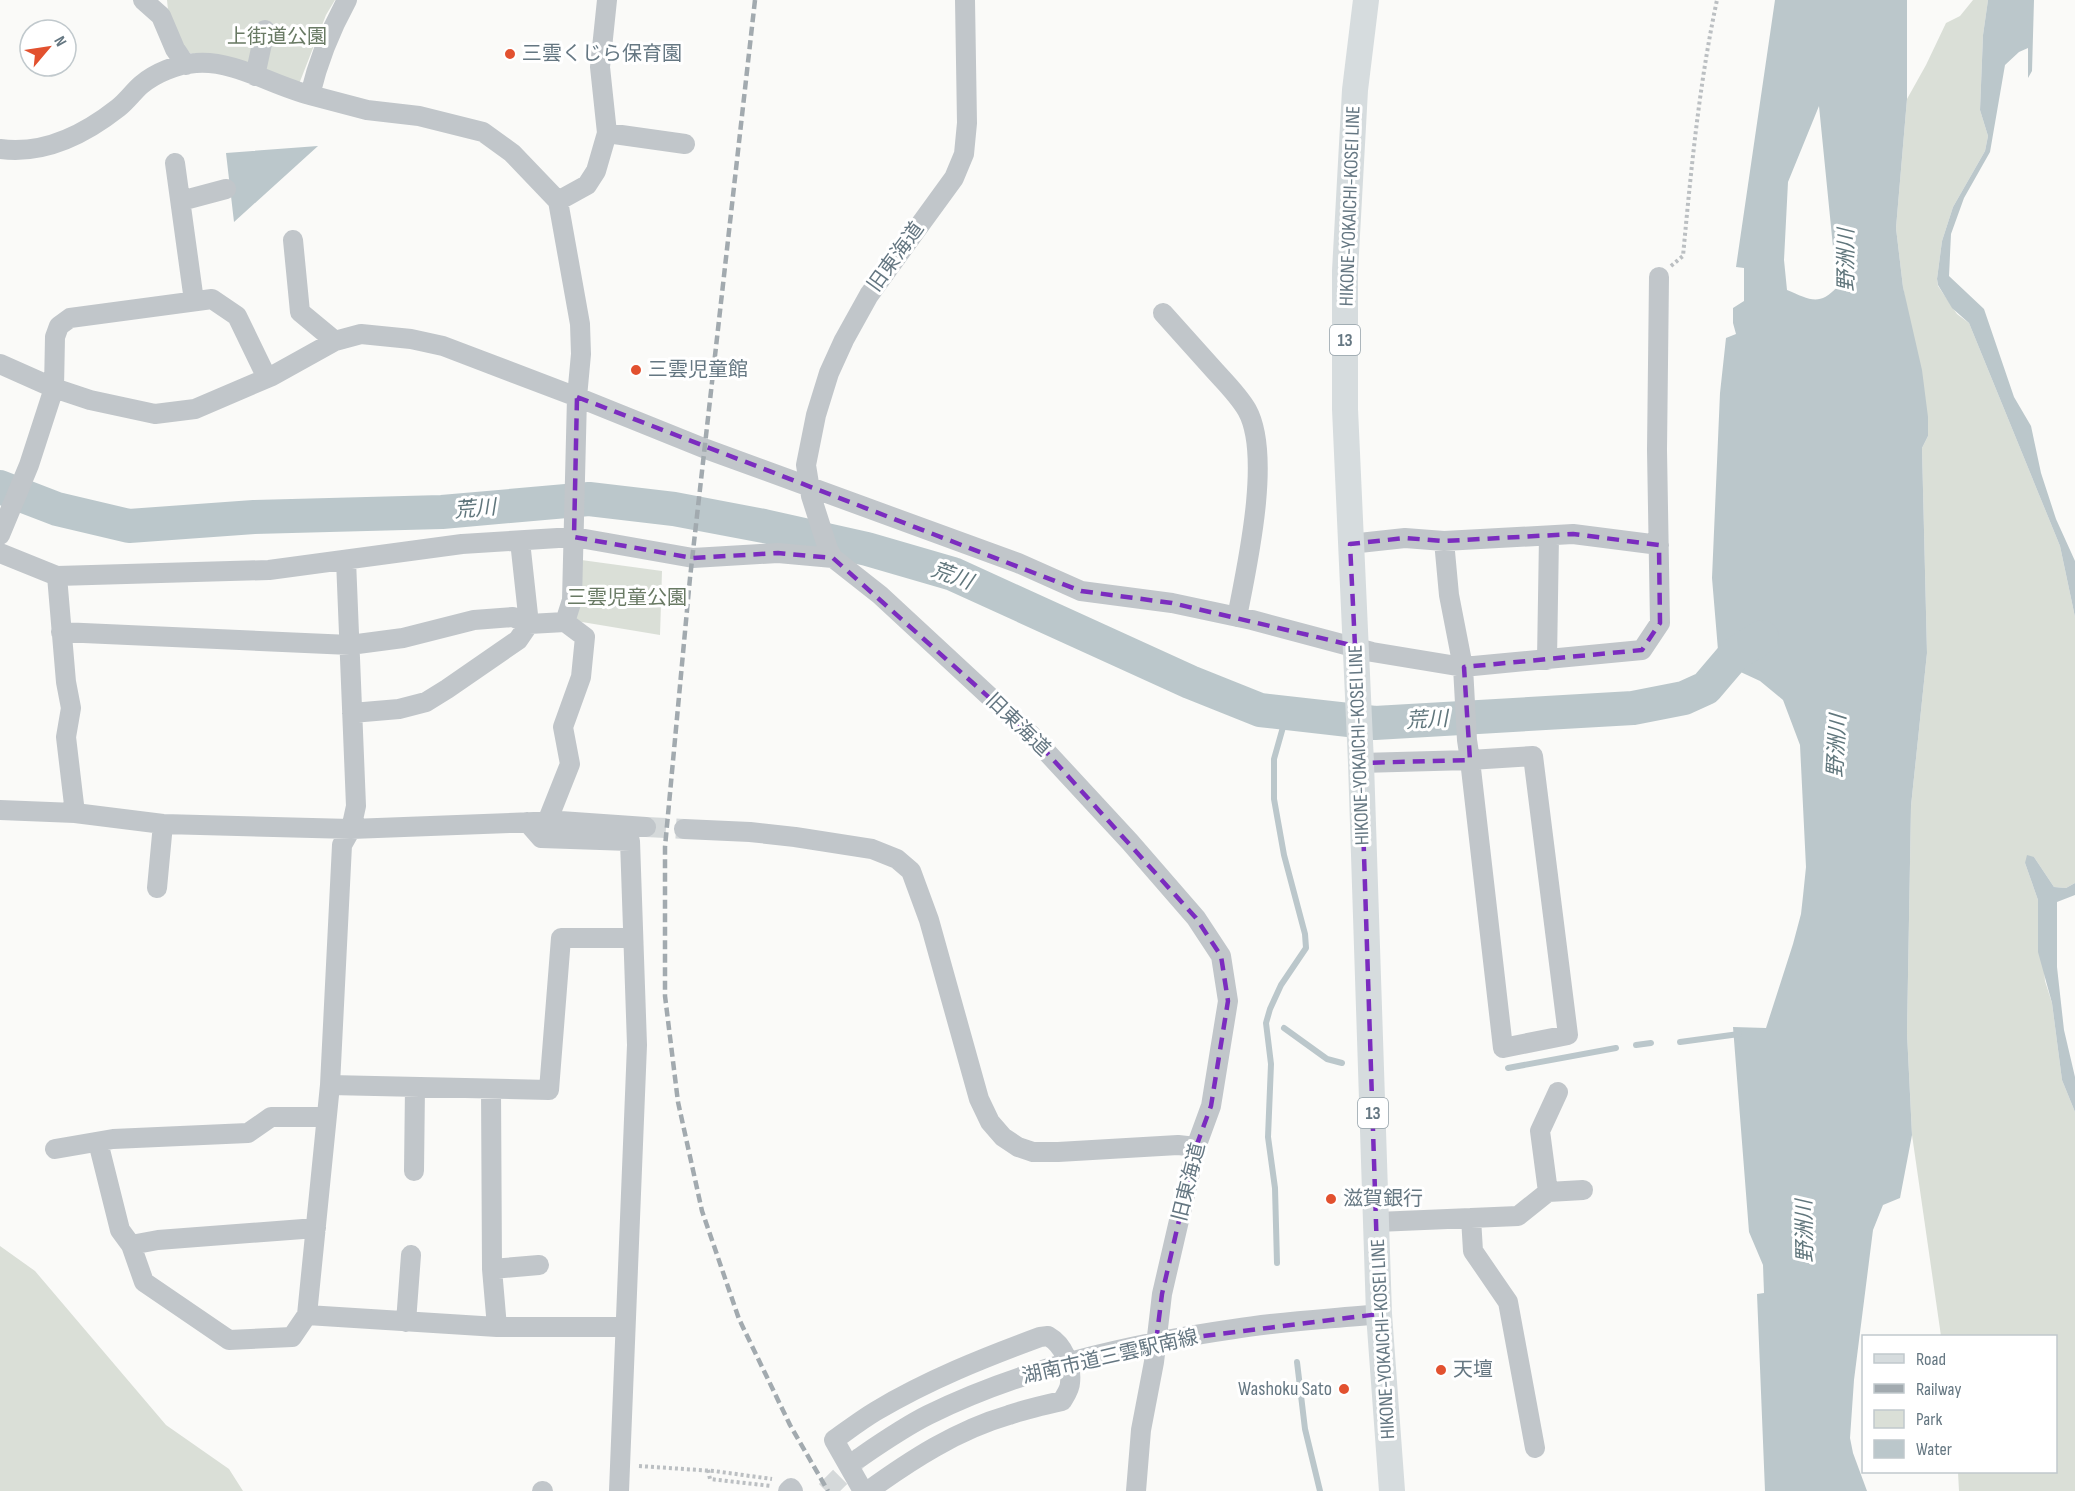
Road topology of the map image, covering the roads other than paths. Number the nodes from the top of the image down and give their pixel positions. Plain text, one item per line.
1 (143, 0) edge
2 (347, 0) edge
3 (607, 0) edge
4 (965, 0) edge
5 (1366, 0) edge
6 (265, 30) dead end
7 (186, 65) junction
8 (255, 76) junction
9 (310, 95) junction
10 (607, 133) junction
11 (685, 144) dead end
12 (0, 149) edge
13 (176, 163) dead end
14 (226, 189) dead end
15 (181, 201) junction
16 (558, 201) junction
17 (293, 240) dead end
18 (1659, 277) road end
19 (194, 301) junction
20 (1163, 313) dead end
21 (335, 341) junction
22 (0, 364) edge
23 (267, 378) junction
24 (54, 388) junction
25 (577, 397) junction
26 (810, 492) junction
27 (574, 530) junction
28 (2, 531) edge
29 (1550, 536) junction
30 (520, 541) junction
31 (1444, 541) junction
32 (1350, 544) junction
33 (1659, 545) junction
34 (0, 553) edge
35 (833, 558) junction
36 (346, 560) junction
37 (57, 576) junction
38 (1237, 616) junction
39 (565, 622) junction
40 (529, 624) junction
41 (61, 632) junction
42 (350, 645) junction
43 (1355, 647) junction
44 (1547, 660) junction
45 (1464, 671) junction
46 (352, 713) junction
47 (1468, 750) junction
48 (1361, 763) junction
49 (0, 810) edge
50 (75, 813) junction
51 (527, 822) junction
52 (547, 822) junction
53 (163, 824) junction
54 (646, 827) tunnel mouth
55 (351, 829) junction
56 (684, 829) tunnel mouth
57 (157, 888) dead end
58 (633, 938) junction
59 (330, 1085) junction
60 (415, 1088) junction
61 (491, 1089) junction
62 (1558, 1092) dead end
63 (326, 1117) junction
64 (98, 1142) junction
65 (1196, 1147) junction
66 (54, 1149) dead end
67 (414, 1171) dead end
68 (1583, 1190) dead end
69 (1548, 1192) junction
70 (1471, 1218) junction
71 (1377, 1222) junction
72 (316, 1228) junction
73 (131, 1245) junction
74 (411, 1255) dead end
75 (539, 1265) dead end
76 (492, 1269) junction
77 (1379, 1314) junction
78 (307, 1315) junction
79 (406, 1322) junction
80 (497, 1327) junction
81 (626, 1327) junction
82 (1156, 1342) junction
83 (1068, 1364) junction
84 (1535, 1448) dead end
85 (859, 1458) tunnel mouth
86 (619, 1491) edge
87 (863, 1491) edge
88 (868, 1491) edge
89 (1136, 1491) edge
90 (1392, 1491) edge

1 - 7 street
2 - 9 street
3 - 10 street
4 - 26 street, 旧東海道
5 - 32 main road, HIKONE-YOKAICHI-KOSEI LINE / 13
6 - 8 street
7 - 8 street
7 - 12 street
8 - 9 street
9 - 16 street
10 - 11 street
10 - 16 street
13 - 15 street
14 - 15 street
15 - 19 street
16 - 25 street
17 - 21 street
18 - 33 street
19 - 23 street
19 - 24 street
20 - 38 street
21 - 23 street
21 - 25 street
22 - 24 street
23 - 24 street
24 - 28 street
25 - 26 street
25 - 27 street
26 - 35 street, 旧東海道
26 - 38 street
27 - 30 street
27 - 35 street
27 - 39 street
29 - 31 street
29 - 33 street
29 - 44 street
30 - 36 street
30 - 40 street
31 - 32 street
31 - 45 street
32 - 43 main road, HIKONE-YOKAICHI-KOSEI LINE / 13
33 - 44 street
34 - 37 street
35 - 65 street, 旧東海道
36 - 37 street
36 - 42 street
37 - 41 street
38 - 43 street
39 - 40 street
39 - 52 street
40 - 42 street
40 - 46 street
41 - 42 street
41 - 50 street
42 - 46 street
43 - 45 street
43 - 48 main road, HIKONE-YOKAICHI-KOSEI LINE / 13
44 - 45 street
45 - 47 street
46 - 55 street
47 - 47 street
47 - 48 street
48 - 71 main road, HIKONE-YOKAICHI-KOSEI LINE / 13
49 - 50 street
50 - 53 street
51 - 52 street
51 - 55 street
51 - 58 street
52 - 54 street
53 - 55 street
53 - 57 street
55 - 59 street
56 - 65 street
58 - 61 street
58 - 81 street
59 - 60 street
59 - 63 street
60 - 61 street
60 - 67 street
61 - 76 street
62 - 69 street
63 - 64 street
63 - 72 street
64 - 66 street
64 - 73 street
65 - 82 street, 旧東海道
68 - 69 street
69 - 70 street
70 - 71 street
70 - 84 street
71 - 77 main road, HIKONE-YOKAICHI-KOSEI LINE / 13
72 - 73 street
72 - 78 street
73 - 78 street
74 - 79 street
75 - 76 street
76 - 80 street
77 - 82 street, 湖南市道三雲駅南線
77 - 90 main road, HIKONE-YOKAICHI-KOSEI LINE / 13
78 - 79 street
79 - 80 street
80 - 81 street
81 - 86 street
82 - 83 street, 湖南市道三雲駅南線
82 - 89 street, 旧東海道
83 - 85 street, 湖南市道三雲駅南線
83 - 87 street
83 - 88 street

